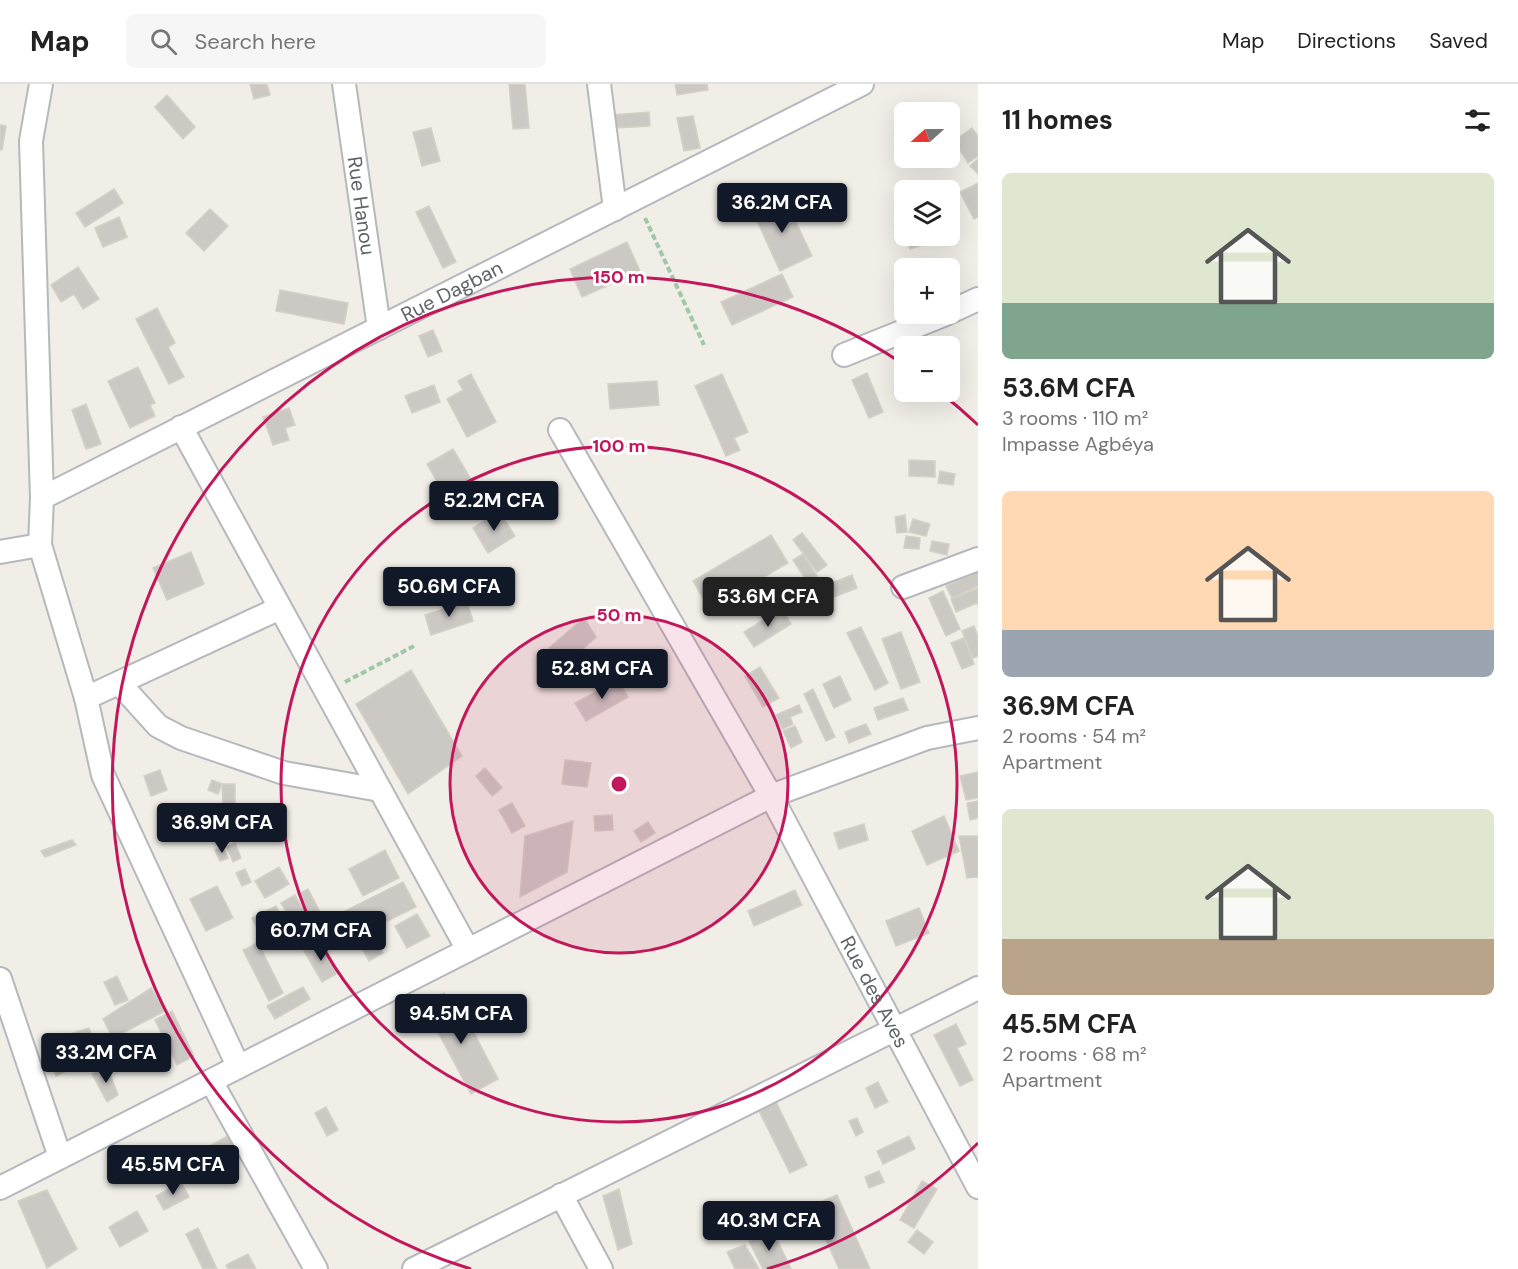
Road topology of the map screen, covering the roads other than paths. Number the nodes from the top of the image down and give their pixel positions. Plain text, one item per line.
1 (41, 84) edge
2 (344, 84) edge
3 (599, 84) edge
4 (862, 84) edge
5 (625, 204) junction
6 (978, 299) edge
7 (960, 307) edge
8 (921, 324) edge
9 (379, 328) junction
10 (844, 355) dead end
11 (181, 427) junction
12 (560, 430) dead end
13 (42, 498) junction
14 (40, 545) junction
15 (0, 552) edge
16 (978, 559) edge
17 (903, 587) dead end
18 (280, 608) junction
19 (119, 683) junction
20 (86, 698) junction
21 (978, 728) edge
22 (380, 790) junction
23 (771, 796) junction
24 (468, 950) junction
25 (0, 979) edge
26 (978, 988) edge
27 (895, 1027) junction
28 (238, 1066) junction
29 (211, 1081) junction
30 (60, 1157) junction
31 (0, 1188) edge
32 (978, 1188) edge
33 (561, 1195) junction
34 (316, 1269) edge
35 (414, 1269) edge
36 (602, 1269) edge

1 - 13 street
2 - 9 street, Rue Hanou
3 - 5 street
4 - 5 street, Rue Dagban
5 - 9 street, Rue Dagban
6 - 7 street
8 - 10 street
9 - 11 street, Rue Dagban
11 - 13 street, Rue Dagban
11 - 18 street
12 - 23 street, Rue des Aves
13 - 14 street
14 - 15 street
14 - 20 street
16 - 17 street
18 - 19 street
18 - 22 street
19 - 20 street
19 - 22 street
20 - 28 street
21 - 23 street
22 - 24 street
23 - 24 street
23 - 27 street, Rue des Aves
24 - 28 street
25 - 30 street
26 - 27 street
27 - 32 street, Rue des Aves
27 - 33 street
28 - 29 street
29 - 30 street
29 - 34 street
30 - 31 street
33 - 35 street
33 - 36 street

